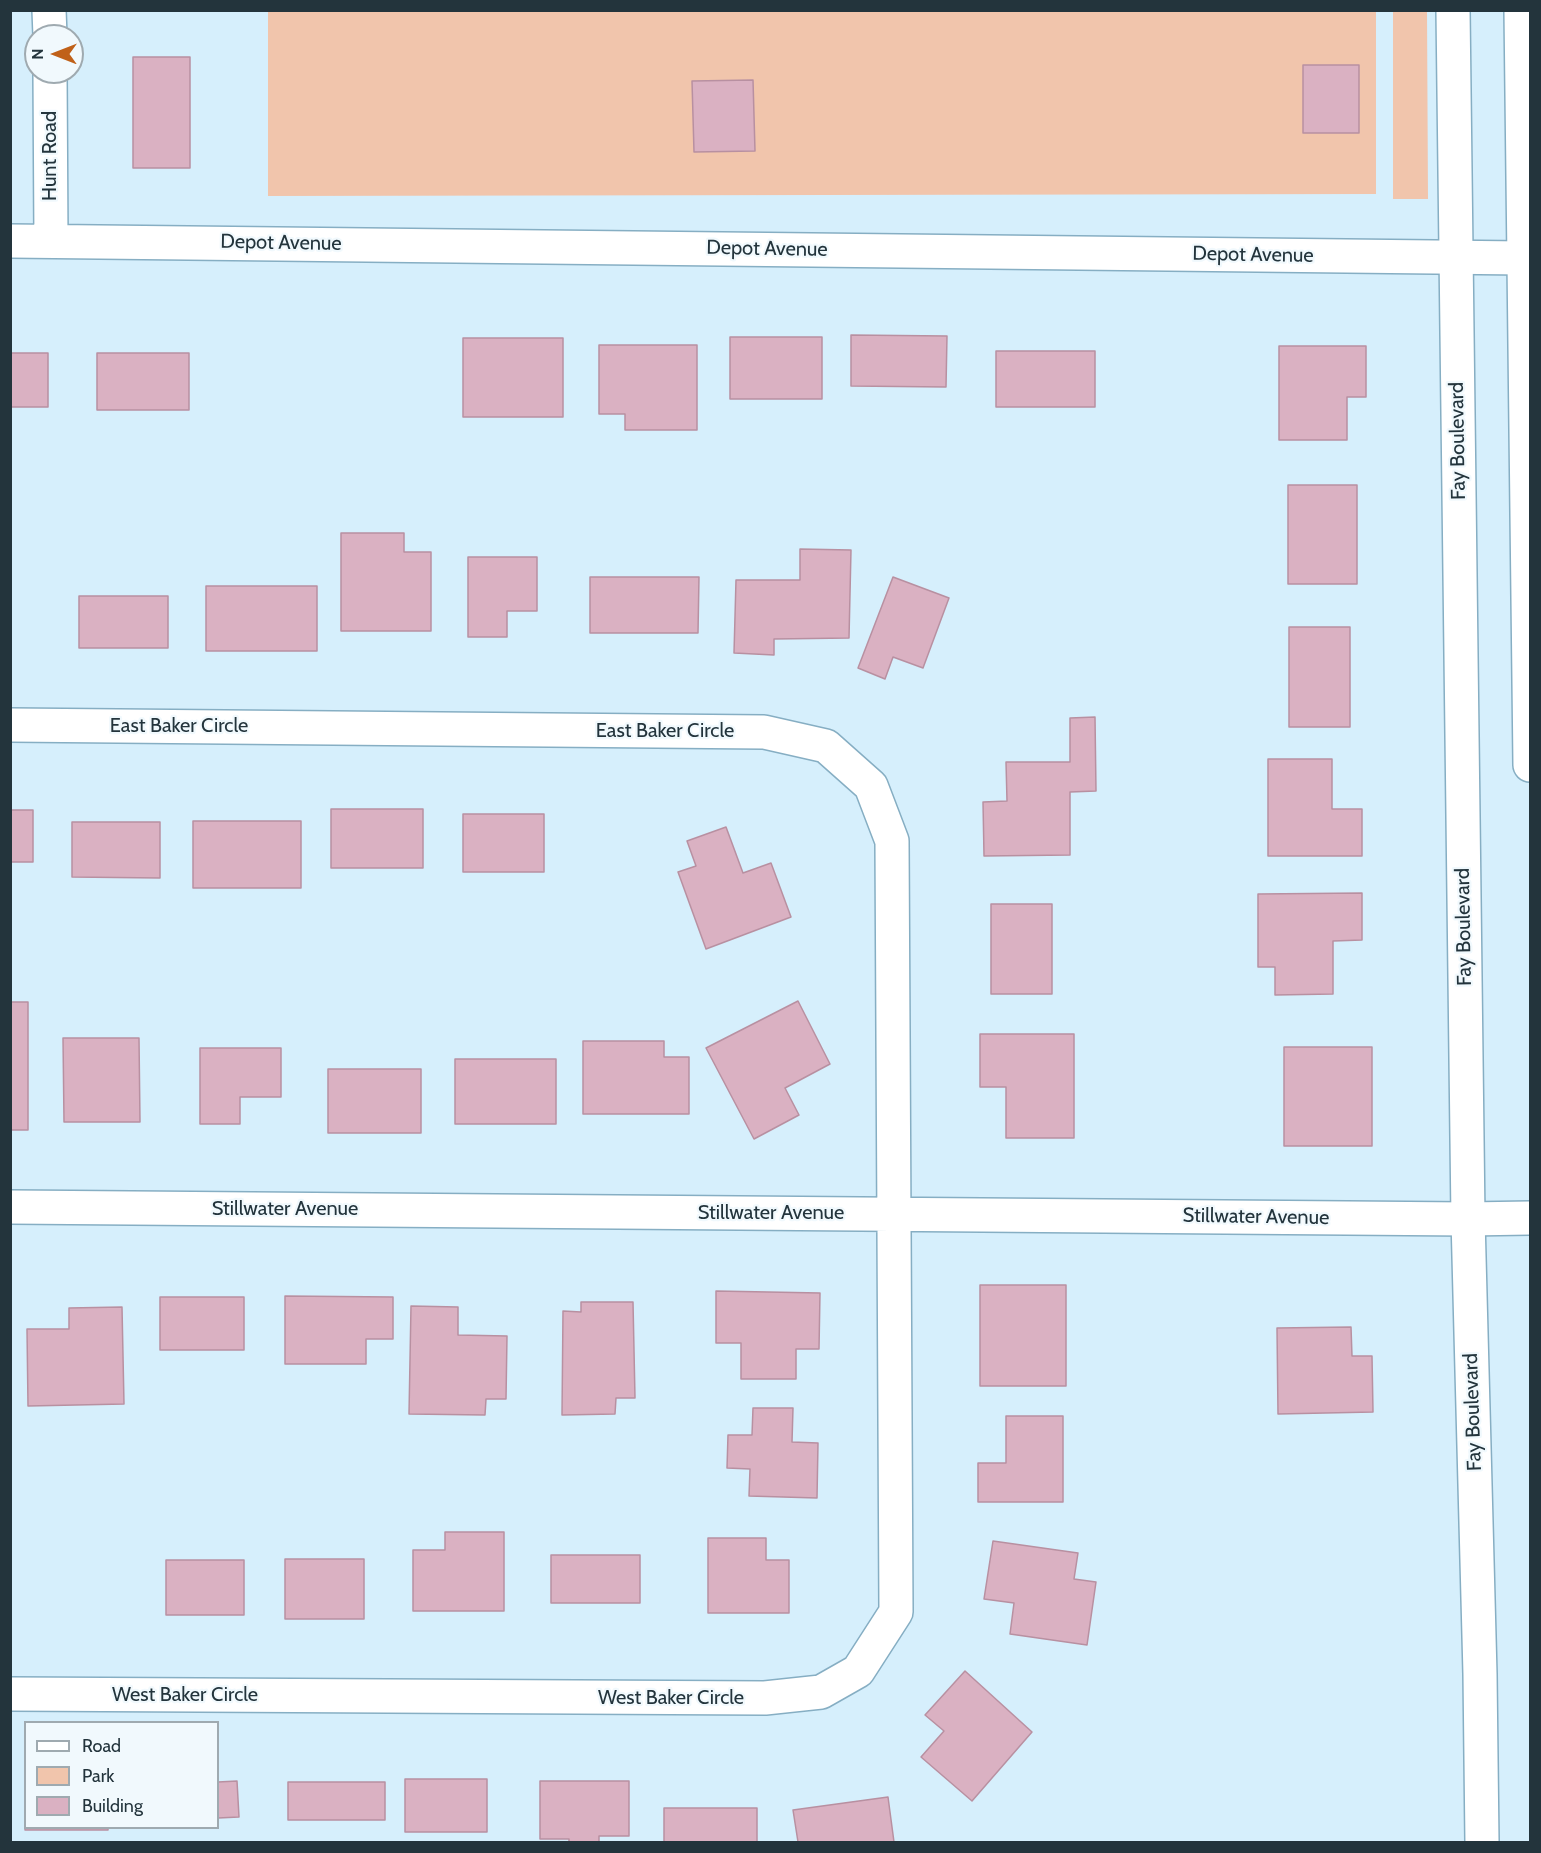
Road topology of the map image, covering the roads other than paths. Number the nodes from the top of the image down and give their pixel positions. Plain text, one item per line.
1 (1453, 10) edge
2 (1521, 10) edge
3 (50, 84) edge
4 (10, 241) edge
5 (51, 241) junction
6 (1456, 257) junction
7 (1524, 258) junction
8 (10, 725) edge
9 (1530, 765) edge
10 (10, 1207) edge
11 (893, 1214) junction
12 (1530, 1218) edge
13 (1468, 1219) junction
14 (10, 1694) edge
15 (1482, 1842) edge

1 - 6 street, Fay Boulevard
2 - 7 street
3 - 5 street, Hunt Road
4 - 5 street, Depot Avenue
5 - 6 street, Depot Avenue
6 - 7 street, Depot Avenue
6 - 13 street, Fay Boulevard
7 - 9 street
8 - 11 street, East Baker Circle
10 - 11 street, Stillwater Avenue
11 - 13 street, Stillwater Avenue
11 - 14 street, West Baker Circle
12 - 13 street, Stillwater Avenue
13 - 15 street, Fay Boulevard

